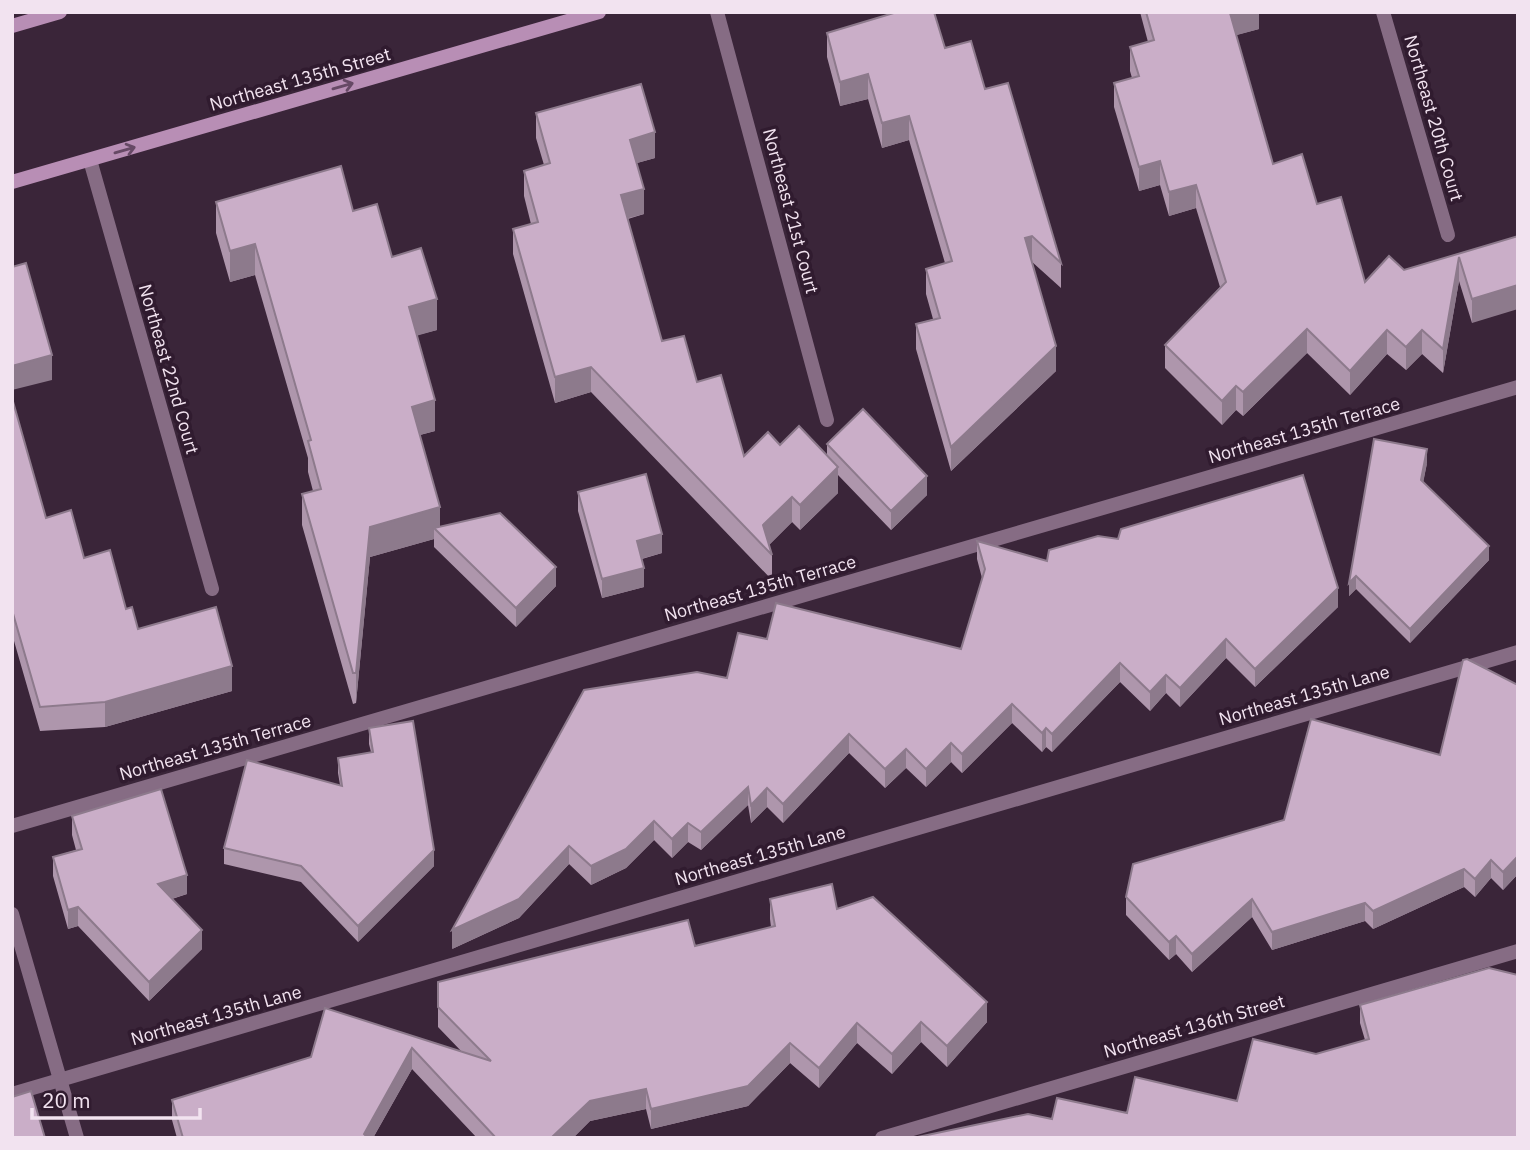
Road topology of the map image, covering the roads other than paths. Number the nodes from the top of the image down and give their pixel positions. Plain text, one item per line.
1 (60, 12) edge
2 (599, 12) edge
3 (717, 12) edge
4 (1383, 12) edge
5 (12, 26) edge
6 (90, 160) junction
7 (12, 182) edge
8 (1448, 235) dead end
9 (1518, 387) edge
10 (827, 420) dead end
11 (212, 589) dead end
12 (1518, 652) edge
13 (12, 826) edge
14 (12, 915) edge
15 (1518, 951) edge
16 (60, 1081) junction
17 (12, 1094) edge
18 (77, 1138) edge
19 (882, 1138) edge

1 - 5 street
6 -> 2 street, Northeast 135th Street
3 - 10 street, Northeast 21st Court
4 - 8 street, Northeast 20th Court
6 - 7 street, Northeast 135th Street
6 - 11 street, Northeast 22nd Court
9 - 13 street, Northeast 135th Terrace
12 - 16 street, Northeast 135th Lane
14 - 16 street
15 - 19 street, Northeast 136th Street
16 - 17 street, Northeast 135th Lane
16 - 18 street

